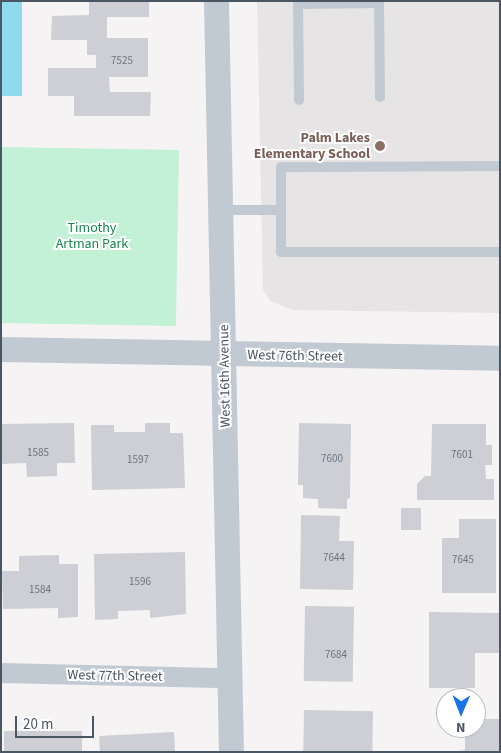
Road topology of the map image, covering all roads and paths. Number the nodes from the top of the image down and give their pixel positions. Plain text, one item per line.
1 (216, 1) edge
2 (298, 2) edge
3 (380, 96) dead end
4 (299, 100) dead end
5 (500, 166) edge
6 (221, 210) junction
7 (281, 210) junction
8 (500, 252) edge
9 (1, 349) edge
10 (225, 356) junction
11 (500, 358) edge
12 (1, 673) edge
13 (228, 678) junction
14 (231, 752) edge

1 - 6 street, West 16th Avenue
2 - 3 lane
2 - 4 lane
5 - 7 lane
6 - 7 lane
6 - 10 street, West 16th Avenue
7 - 8 lane
9 - 10 street, West 76th Street
10 - 11 street, West 76th Street
10 - 13 street, West 16th Avenue
12 - 13 street, West 77th Street
13 - 14 street, West 16th Avenue

